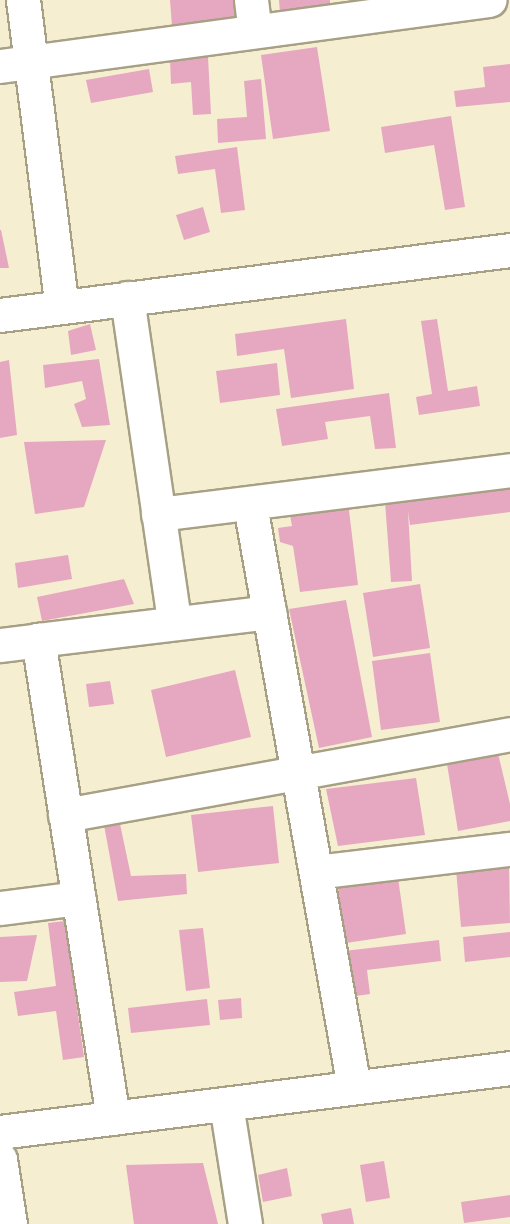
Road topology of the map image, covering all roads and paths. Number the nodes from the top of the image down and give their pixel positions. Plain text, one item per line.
1 (23, 0) edge
2 (490, 0) edge
3 (253, 16) edge
4 (15, 64) edge
5 (510, 250) edge
6 (127, 298) junction
7 (62, 307) junction
8 (0, 315) edge
9 (510, 470) edge
10 (250, 505) junction
11 (158, 514) junction
12 (269, 612) junction
13 (174, 622) junction
14 (38, 640) junction
15 (0, 645) edge
16 (510, 734) edge
17 (297, 770) junction
18 (65, 815) junction
19 (510, 849) edge
20 (316, 872) junction
21 (78, 898) junction
22 (0, 908) edge
23 (510, 1068) edge
24 (354, 1088) junction
25 (226, 1104) junction
26 (113, 1118) junction
27 (0, 1132) edge
28 (0, 1159) edge
29 (10, 1224) edge
30 (245, 1224) edge

1 - 4 street
2 - 3 street
3 - 4 street
4 - 7 street
5 - 6 street
6 - 7 street
6 - 11 street
7 - 8 street
9 - 10 street
10 - 11 street
10 - 12 street
11 - 13 street
12 - 13 street
12 - 17 street
13 - 14 street
14 - 15 street
14 - 18 street
16 - 17 street
17 - 18 street
17 - 20 street
18 - 21 street
19 - 20 street
20 - 24 street
21 - 22 street
21 - 26 street
23 - 24 street
24 - 25 street
25 - 26 street
25 - 30 street
26 - 27 street
28 - 29 street

